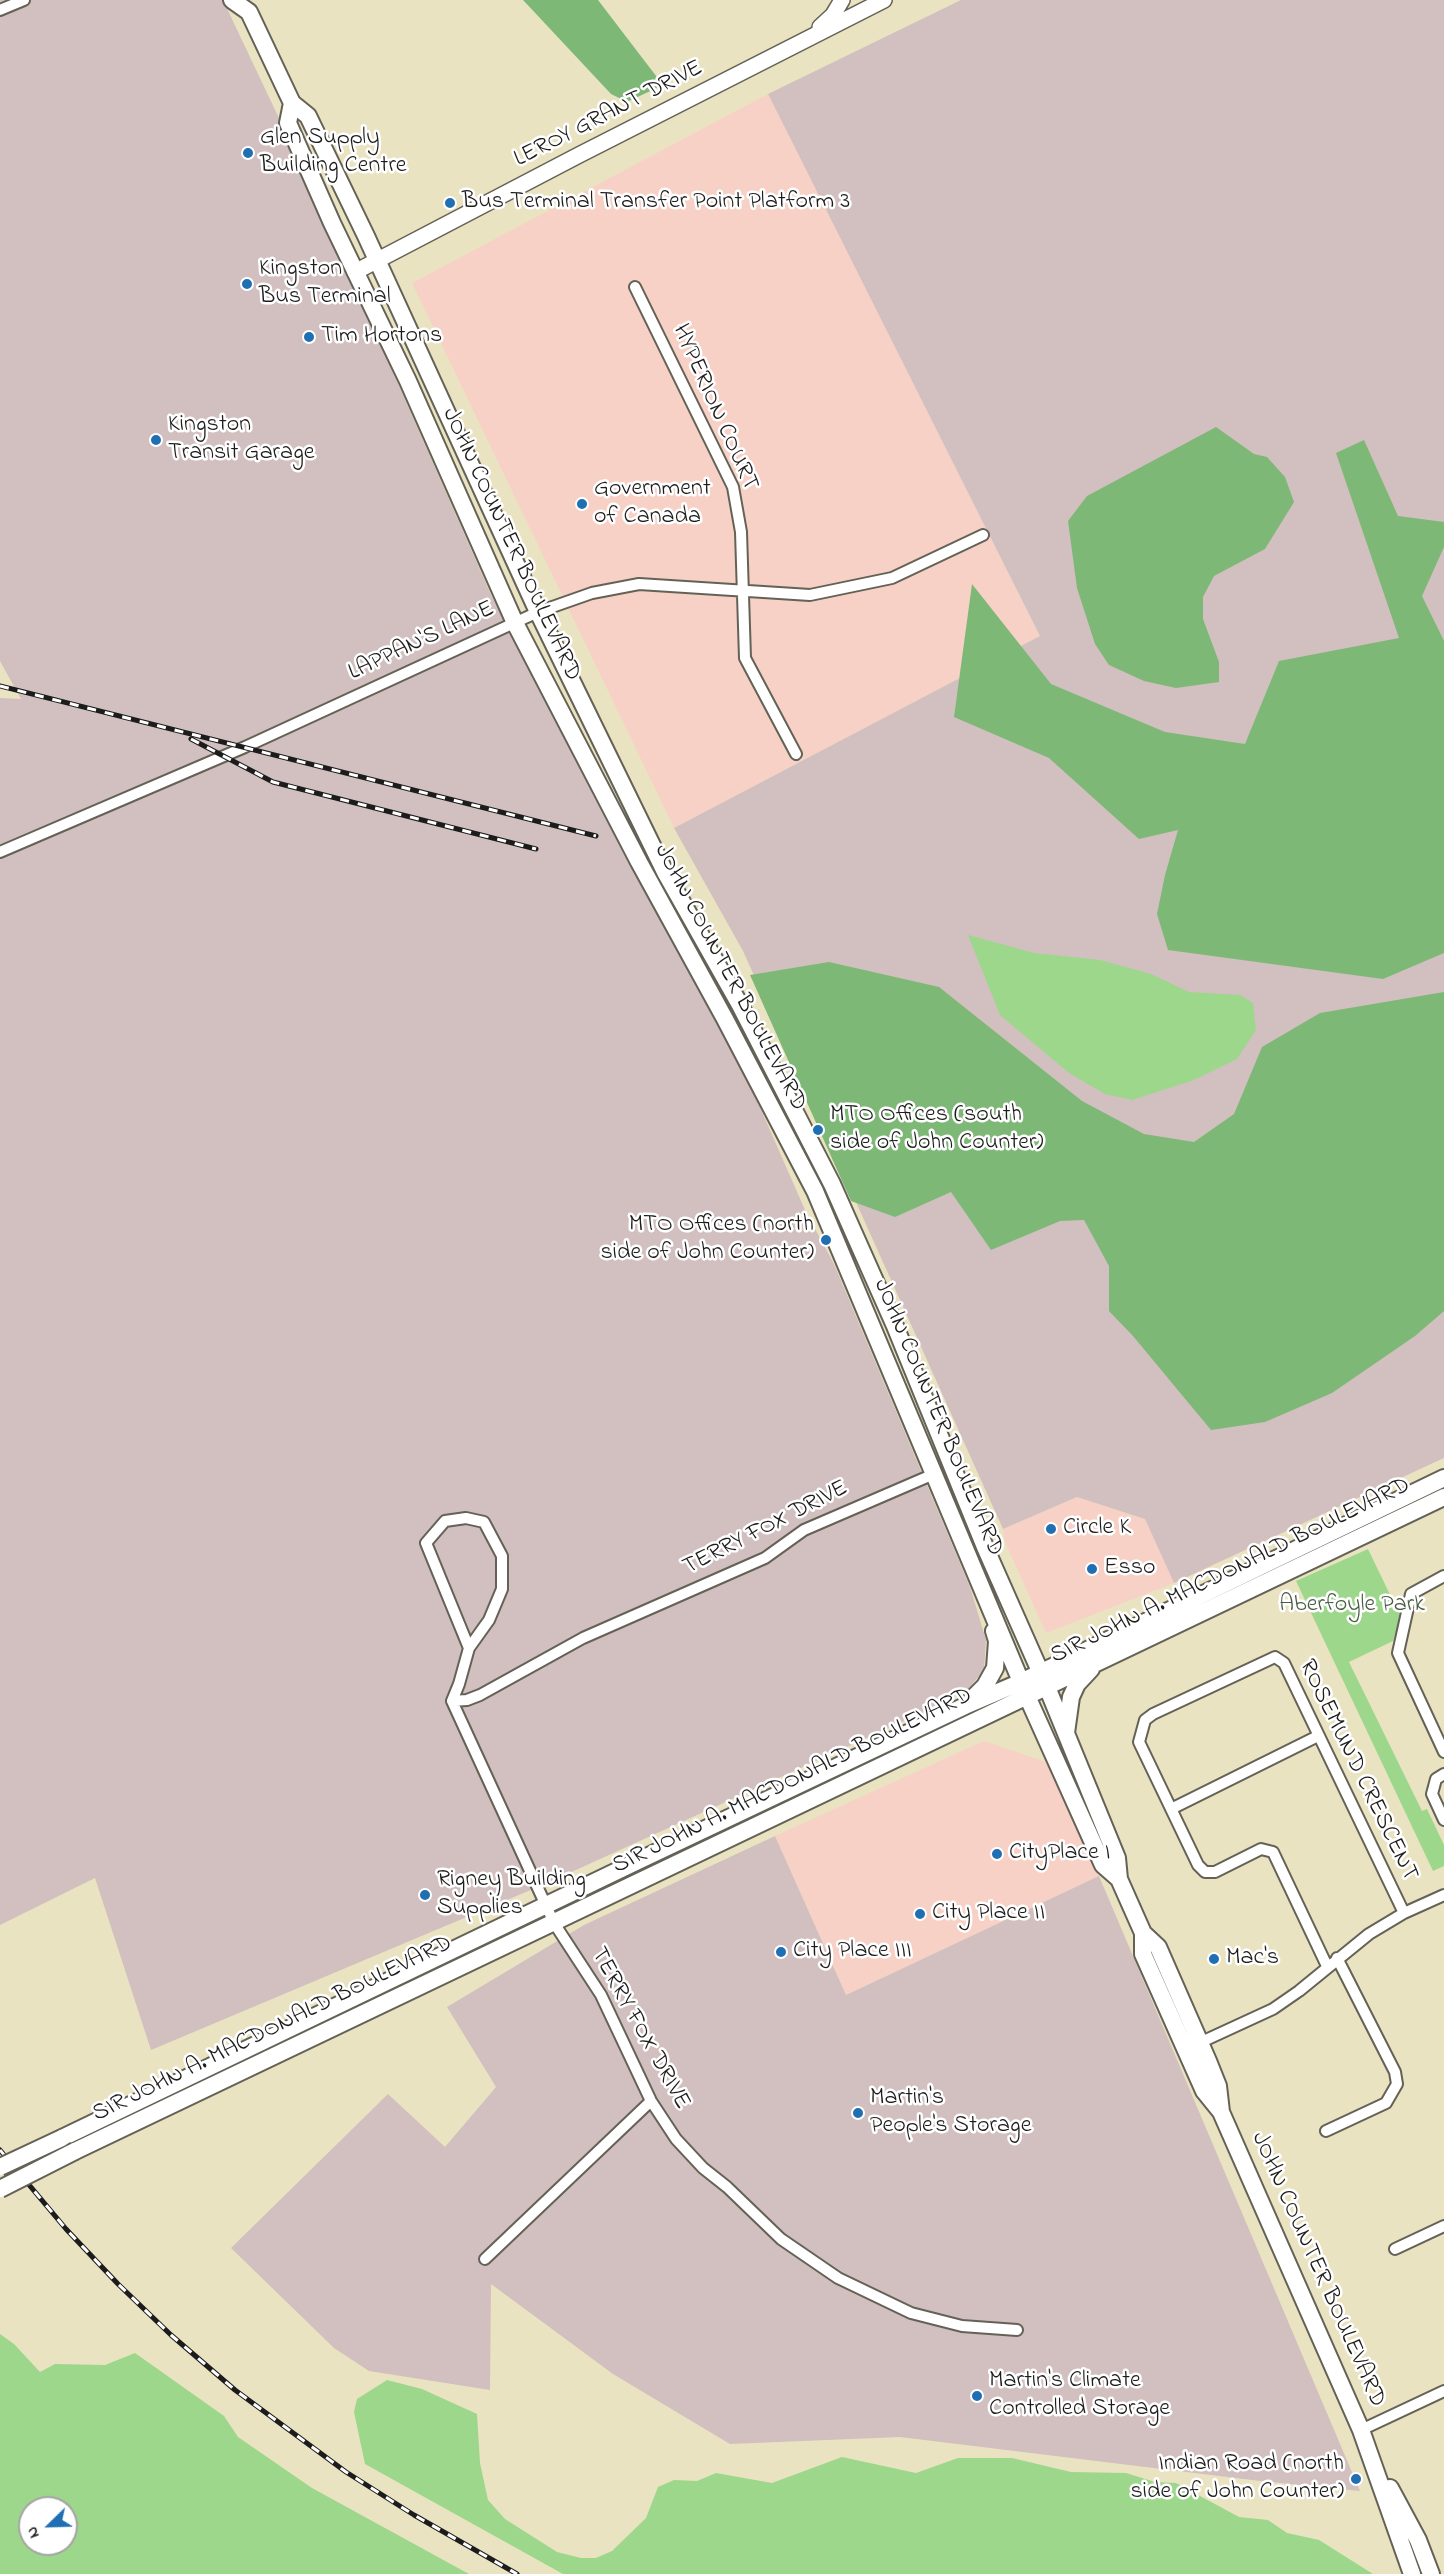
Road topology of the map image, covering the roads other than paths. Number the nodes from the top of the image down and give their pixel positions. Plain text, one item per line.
1 (24, 0) edge
2 (232, 0) edge
3 (842, 0) edge
4 (878, 1) edge
5 (249, 6) edge
6 (0, 10) edge
7 (807, 39) junction
8 (292, 103) junction
9 (378, 261) junction
10 (355, 272) junction
11 (635, 287) dead end
12 (982, 535) dead end
13 (743, 591) junction
14 (538, 612) junction
15 (515, 623) junction
16 (796, 754) dead end
17 (0, 852) edge
18 (934, 1474) junction
19 (1444, 1478) edge
20 (1444, 1497) edge
21 (1444, 1576) edge
22 (983, 1587) junction
23 (469, 1648) junction
24 (1095, 1664) junction
25 (1044, 1679) junction
26 (1024, 1689) junction
27 (452, 1701) junction
28 (965, 1706) junction
29 (1066, 1736) junction
30 (1318, 1736) junction
31 (1444, 1752) edge
32 (1444, 1774) edge
33 (1171, 1809) junction
34 (1444, 1820) edge
35 (1119, 1879) junction
36 (1444, 1895) edge
37 (546, 1905) junction
38 (1404, 1913) junction
39 (554, 1923) junction
40 (1338, 1958) junction
41 (1327, 1966) junction
42 (1193, 2046) junction
43 (651, 2101) junction
44 (1326, 2131) dead end
45 (0, 2167) edge
46 (0, 2189) edge
47 (1444, 2226) edge
48 (1395, 2249) dead end
49 (485, 2259) dead end
50 (1017, 2330) dead end
51 (1444, 2391) edge
52 (1361, 2430) junction
53 (1368, 2447) junction
54 (1412, 2574) edge
55 (1431, 2574) edge

1 - 6 street
2 - 5 main road, JOHN COUNTER BOULEVARD
3 - 7 street
4 - 7 street, LEROY GRANT DRIVE
5 - 8 main road, JOHN COUNTER BOULEVARD
7 - 9 street, LEROY GRANT DRIVE
8 - 9 main road, JOHN COUNTER BOULEVARD
8 - 10 main road, JOHN COUNTER BOULEVARD
9 - 10 street, LEROY GRANT DRIVE
9 - 14 main road, JOHN COUNTER BOULEVARD
10 - 15 main road, JOHN COUNTER BOULEVARD
11 - 13 street, HYPERION COURT
12 - 13 street, LAPPAN'S LANE
13 - 14 street, LAPPAN'S LANE
13 - 16 street, HYPERION COURT
14 - 15 street, LAPPAN'S LANE
14 - 25 main road, JOHN COUNTER BOULEVARD
15 - 17 street, LAPPAN'S LANE
15 - 18 main road, JOHN COUNTER BOULEVARD
18 - 22 main road, JOHN COUNTER BOULEVARD
18 - 27 street, TERRY FOX DRIVE
19 - 25 main road, SIR JOHN A. MACDONALD BOULEVARD
20 - 24 main road, SIR JOHN A. MACDONALD BOULEVARD
21 - 31 street
22 - 26 main road, JOHN COUNTER BOULEVARD
22 - 28 main road
23 - 23 street
23 - 27 street
24 - 25 main road, SIR JOHN A. MACDONALD BOULEVARD
24 - 29 main road
25 - 26 main road, SIR JOHN A. MACDONALD BOULEVARD
25 - 29 main road, JOHN COUNTER BOULEVARD
26 - 28 main road, SIR JOHN A. MACDONALD BOULEVARD
26 - 35 main road, JOHN COUNTER BOULEVARD
26 - 39 main road, SIR JOHN A. MACDONALD BOULEVARD
27 - 37 street, TERRY FOX DRIVE
28 - 37 main road, SIR JOHN A. MACDONALD BOULEVARD
29 - 35 main road, JOHN COUNTER BOULEVARD
30 - 33 street
30 - 33 street, ROSEMUND CRESCENT
30 - 38 street, ROSEMUND CRESCENT
32 - 34 street
33 - 41 street, ROSEMUND CRESCENT
35 - 42 main road, JOHN COUNTER BOULEVARD
36 - 38 street
37 - 39 street, TERRY FOX DRIVE
37 - 45 main road, SIR JOHN A. MACDONALD BOULEVARD, bridge
38 - 40 street
39 - 43 street, TERRY FOX DRIVE
39 - 46 main road, SIR JOHN A. MACDONALD BOULEVARD, bridge
40 - 41 street
40 - 44 street
41 - 42 street
42 - 52 main road, JOHN COUNTER BOULEVARD
43 - 49 street
43 - 50 street, TERRY FOX DRIVE
47 - 48 street
51 - 52 street
52 - 53 main road, JOHN COUNTER BOULEVARD
53 - 54 main road, JOHN COUNTER BOULEVARD
53 - 55 main road, JOHN COUNTER BOULEVARD

